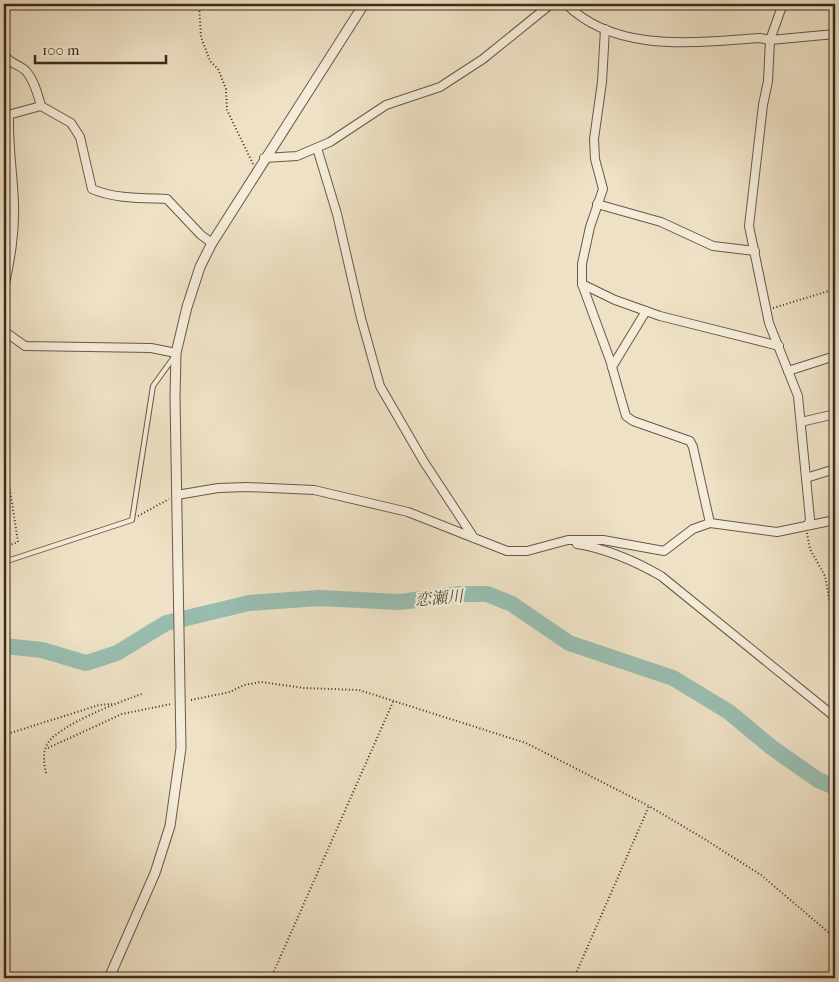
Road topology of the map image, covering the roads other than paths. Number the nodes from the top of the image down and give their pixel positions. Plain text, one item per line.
1 (364, 4) edge
2 (551, 4) edge
3 (566, 4) edge
4 (785, 4) edge
5 (605, 29) junction
6 (835, 34) edge
7 (770, 40) junction
8 (4, 54) edge
9 (41, 106) junction
10 (6, 115) edge
11 (317, 148) junction
12 (264, 158) junction
13 (597, 204) junction
14 (212, 243) junction
15 (755, 251) junction
16 (6, 268) edge
17 (582, 284) junction
18 (4, 289) edge
19 (646, 311) junction
20 (4, 331) edge
21 (778, 346) junction
22 (176, 353) junction
23 (835, 356) edge
24 (612, 368) junction
25 (788, 371) junction
26 (835, 414) edge
27 (802, 422) junction
28 (835, 469) edge
29 (806, 478) junction
30 (177, 495) junction
31 (835, 520) edge
32 (710, 523) junction
33 (808, 525) junction
34 (474, 538) junction
35 (568, 540) junction
36 (4, 562) edge
37 (835, 717) edge
38 (110, 978) edge

1 - 12 street
2 - 11 street
3 - 5 street
4 - 7 street
5 - 7 street
5 - 13 street
6 - 7 street
7 - 15 street
8 - 9 street
9 - 10 street
9 - 14 street
10 - 16 street
11 - 12 street
11 - 34 street
12 - 14 street
13 - 15 street
13 - 17 street
14 - 22 street
15 - 21 street
16 - 18 street
17 - 19 street
17 - 24 street
19 - 21 street
19 - 24 street
20 - 22 street
21 - 25 street
22 - 30 street
22 - 36 lane
23 - 25 street
24 - 32 street
25 - 27 street
26 - 27 street
27 - 29 street
28 - 29 street
29 - 33 street
30 - 34 street
30 - 38 street
31 - 33 street
32 - 33 street
32 - 35 street
34 - 35 street
35 - 37 street

